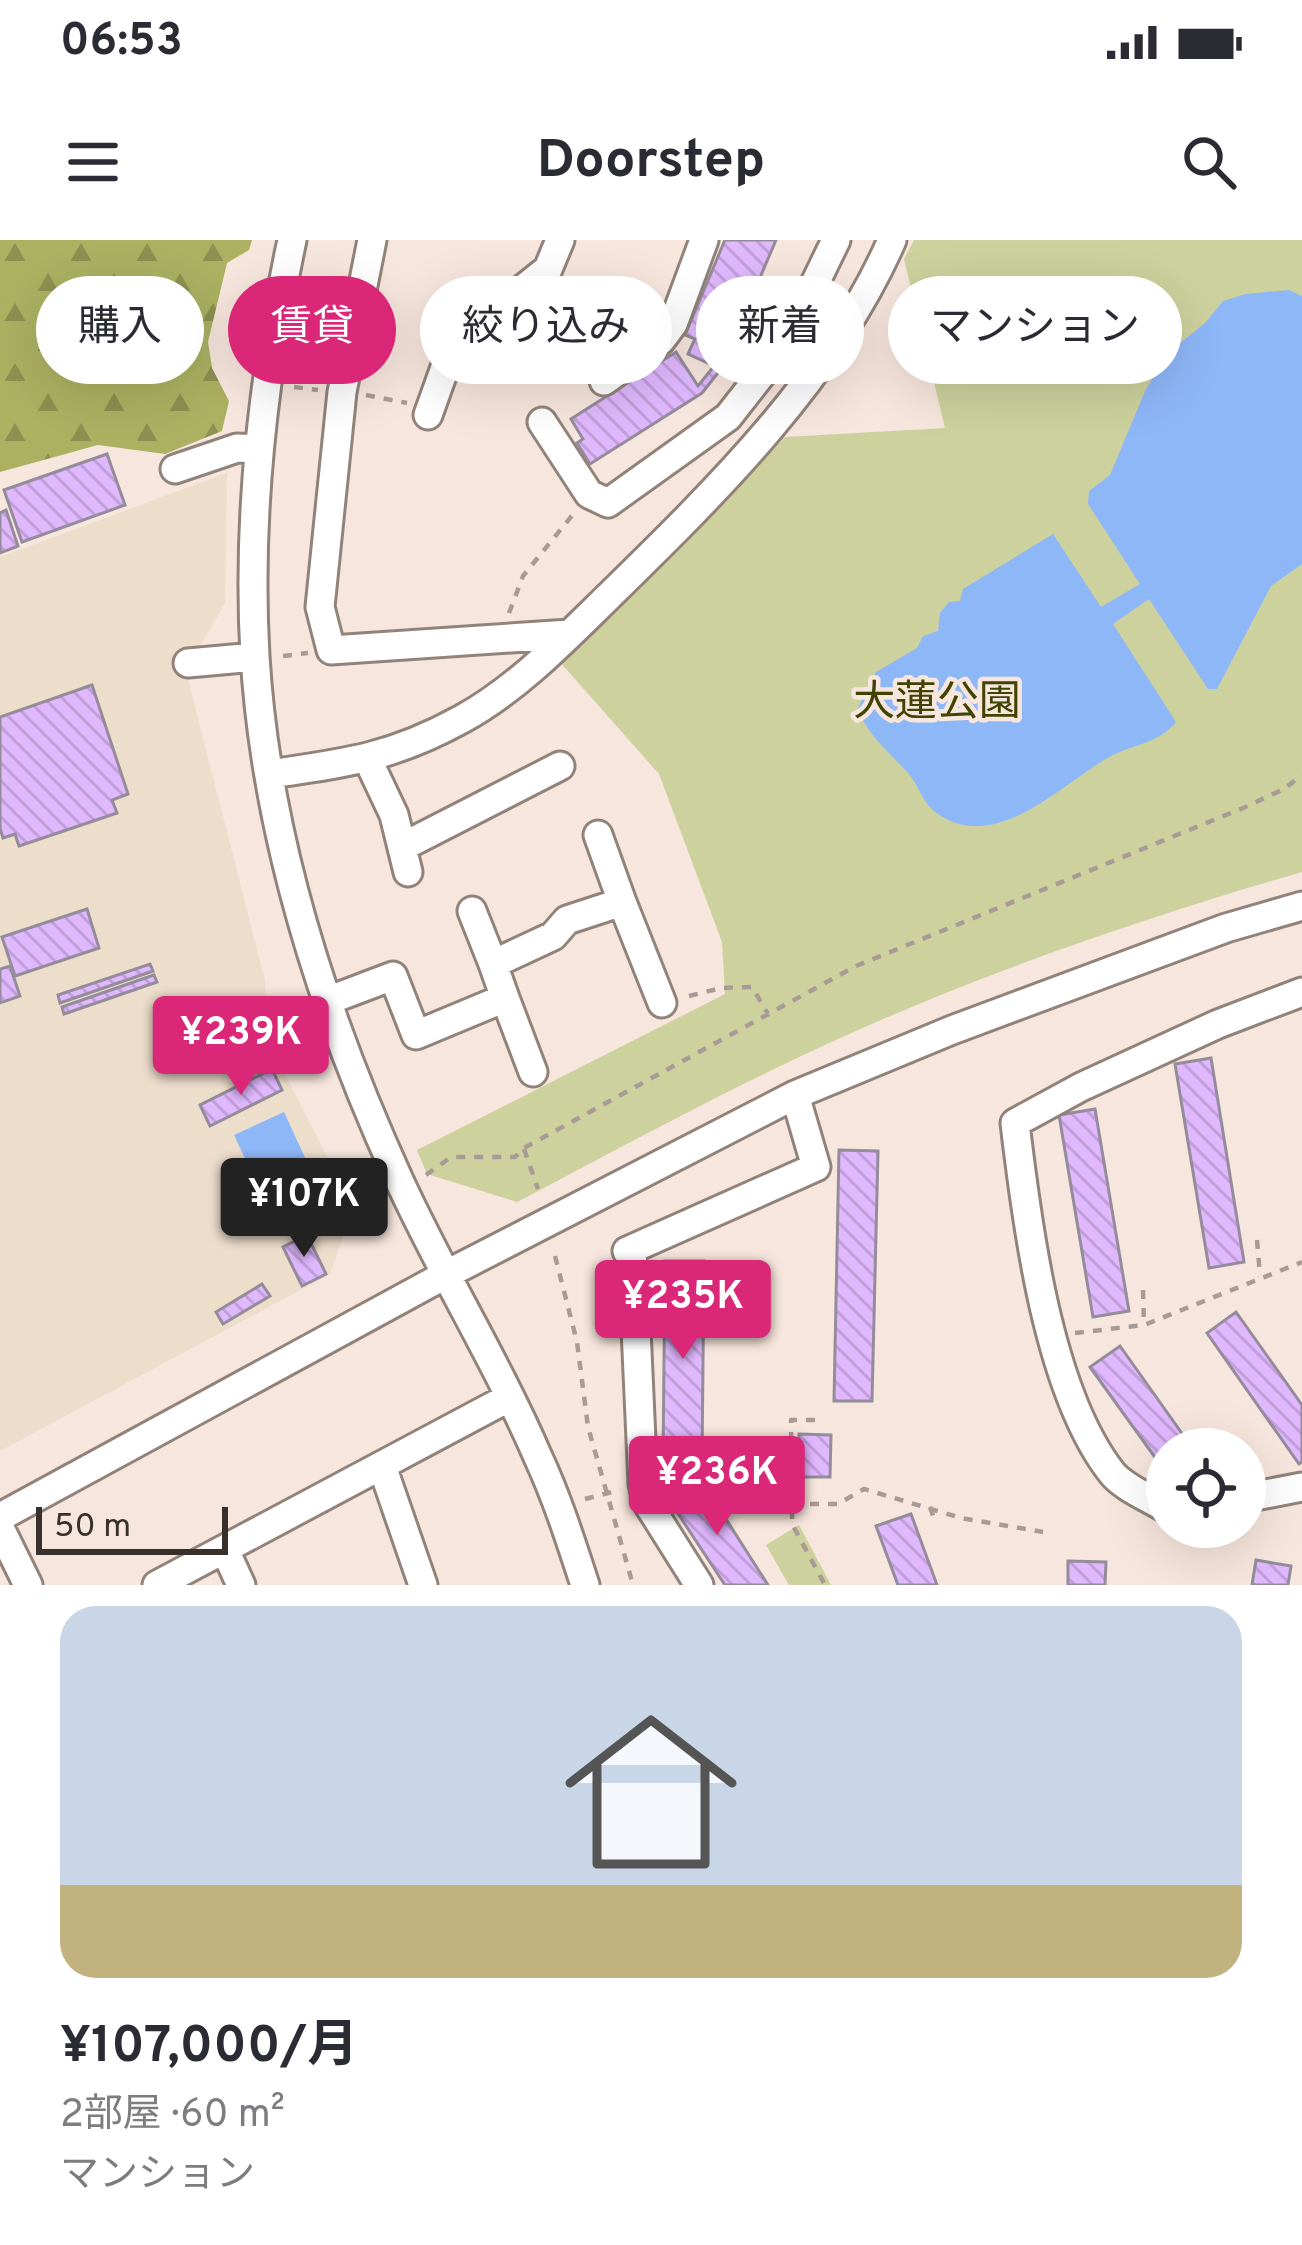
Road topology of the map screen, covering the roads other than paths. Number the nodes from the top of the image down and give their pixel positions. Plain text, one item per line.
1 (292, 240) edge
2 (372, 240) edge
3 (560, 240) edge
4 (704, 240) edge
5 (836, 240) edge
6 (892, 240) edge
7 (819, 276) edge
8 (864, 293) edge
9 (672, 324) edge
10 (755, 384) edge
11 (803, 384) edge
12 (428, 415) road end
13 (542, 422) dead end
14 (259, 448) junction
15 (175, 469) dead end
16 (570, 634) junction
17 (255, 657) junction
18 (188, 663) dead end
19 (368, 760) junction
20 (560, 766) dead end
21 (270, 774) junction
22 (598, 835) dead end
23 (622, 902) junction
24 (1302, 906) edge
25 (472, 911) dead end
26 (493, 964) junction
27 (1302, 992) edge
28 (505, 998) junction
29 (327, 1001) junction
30 (662, 1003) road end
31 (533, 1072) dead end
32 (795, 1095) junction
33 (447, 1274) junction
34 (509, 1397) junction
35 (382, 1466) junction
36 (1302, 1487) edge
37 (1266, 1494) edge
38 (1146, 1495) edge
39 (0, 1517) edge
40 (0, 1528) edge
41 (225, 1550) junction
42 (28, 1585) edge
43 (158, 1585) edge
44 (241, 1585) edge
45 (423, 1585) edge
46 (585, 1585) edge
47 (699, 1585) edge

1 - 14 street
2 - 16 street
3 - 12 street
4 - 9 street
5 - 7 street
6 - 8 street
10 - 13 street
11 - 16 street
14 - 15 street
14 - 17 street
16 - 19 street
17 - 18 street
17 - 21 street
19 - 20 street
19 - 21 street
21 - 29 street
22 - 23 street
23 - 26 street
23 - 30 street
24 - 32 street
25 - 26 street
26 - 28 street
27 - 38 street
28 - 29 street
28 - 31 street
29 - 33 street
32 - 33 street
32 - 47 street
33 - 34 street
33 - 39 street
34 - 35 street
34 - 46 street
35 - 41 street
35 - 45 street
36 - 37 street
40 - 42 street
41 - 43 street
41 - 44 street

